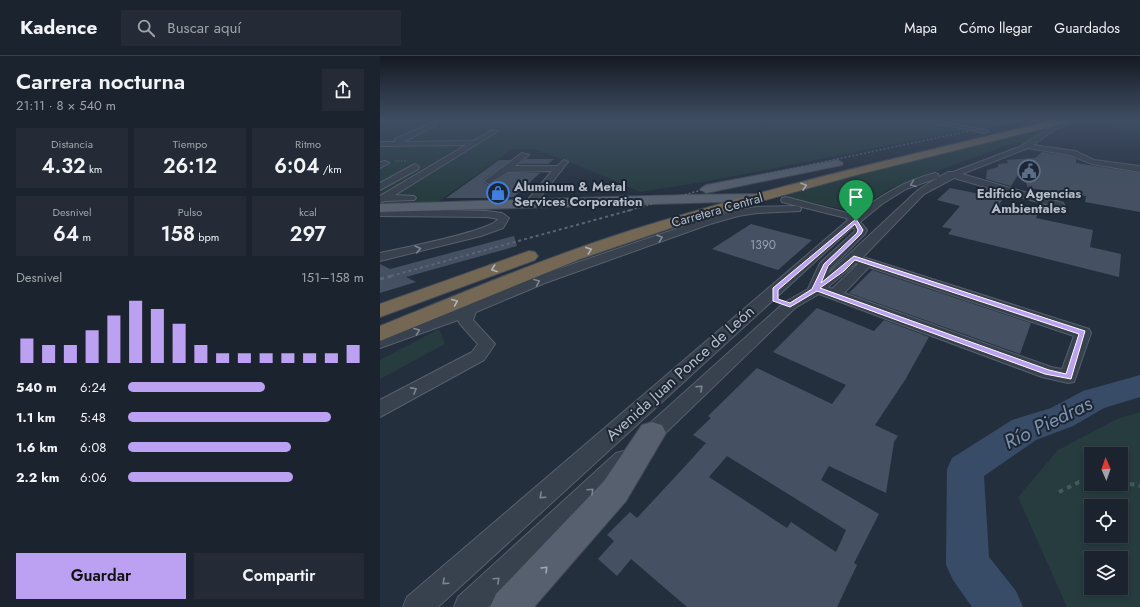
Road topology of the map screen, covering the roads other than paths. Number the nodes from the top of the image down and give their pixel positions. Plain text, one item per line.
1 (389, 146) edge
2 (470, 146) edge
3 (917, 146) edge
4 (956, 146) edge
5 (1022, 146) edge
6 (1033, 146) edge
7 (380, 150) edge
8 (897, 150) dead end
9 (525, 155) dead end
10 (842, 162) joint
11 (420, 164) junction
12 (440, 164) junction
13 (406, 165) dead end
14 (506, 169) junction
15 (1140, 169) edge
16 (949, 173) junction
17 (489, 181) dead end
18 (411, 182) junction
19 (383, 183) edge
20 (755, 191) junction
21 (921, 192) junction
22 (411, 198) dead end
23 (703, 198) junction
24 (381, 201) edge
25 (530, 203) junction
26 (1059, 204) dead end
27 (500, 205) junction
28 (796, 209) junction
29 (380, 213) edge
30 (487, 214) junction
31 (380, 217) edge
32 (856, 221) junction
33 (564, 244) dead end
34 (542, 252) dead end
35 (380, 257) edge
36 (860, 260) junction
37 (816, 289) junction
38 (834, 295) junction
39 (783, 297) junction
40 (470, 309) junction
41 (380, 311) edge
42 (380, 334) edge
43 (380, 343) edge
44 (380, 409) edge
45 (652, 433) junction
46 (417, 607) edge
47 (468, 607) edge
48 (509, 607) edge

1 - 7 street
2 - 12 street
3 - 8 highway
20 -> 4 highway, Carretera Central
5 - 16 street, Avenida Juan Ponce de León
6 - 15 street
9 - 14 street
10 - 20 highway, Carretera Central
10 - 25 main road
11 - 12 street
11 - 13 street
11 - 19 street
12 - 18 street
14 - 17 street
14 - 25 street
16 - 21 street, Avenida Juan Ponce de León
16 - 26 street
16 -> 32 street, Avenida Juan Ponce de León
18 - 19 street
18 - 24 street
20 - 23 highway, Carretera Central
20 - 28 street
20 - 32 street
42 -> 20 highway, Carretera Central
21 - 32 street
21 - 36 street, Avenida Juan Ponce de León
22 - 24 street
23 - 27 main road
23 - 33 highway, Carretera Central
24 - 27 main road
25 - 27 main road
28 - 32 street
40 -> 28 street
29 - 30 street
30 - 31 street
35 -> 30 street
32 - 37 street
32 - 39 street, Avenida Juan Ponce de León
34 -> 41 highway
36 - 37 street, Avenida Juan Ponce de León
36 - 38 street
36 - 38 street
37 - 38 street
37 - 39 street, Avenida Juan Ponce de León
45 -> 39 street, Avenida Juan Ponce de León
39 -> 46 street, Avenida Juan Ponce de León
43 -> 40 street
44 -> 40 street
47 -> 45 street, Avenida Juan Ponce de León
48 -> 45 main road

